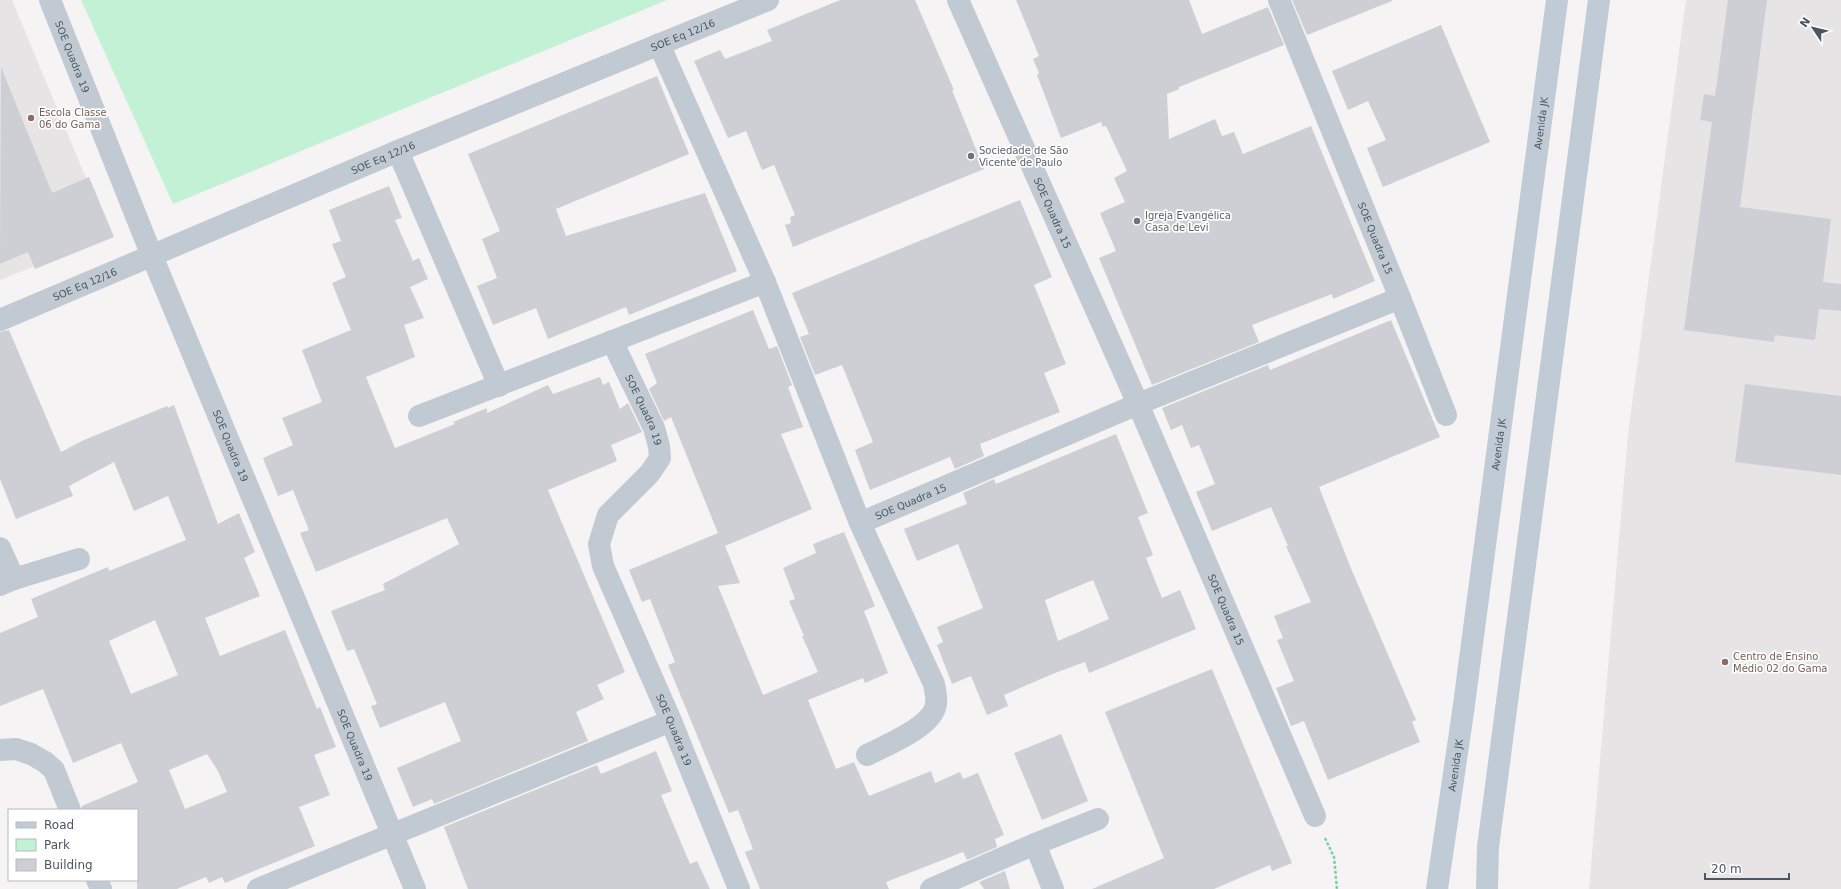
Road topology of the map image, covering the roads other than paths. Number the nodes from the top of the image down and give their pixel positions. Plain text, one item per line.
1 (50, 0) edge
2 (768, 0) edge
3 (958, 0) edge
4 (1279, 0) edge
5 (1557, 0) edge
6 (1599, 0) edge
7 (659, 44) junction
8 (398, 151) junction
9 (152, 256) junction
10 (765, 282) junction
11 (1400, 298) junction
12 (0, 320) edge
13 (612, 341) junction
14 (499, 386) junction
15 (1138, 404) junction
16 (1446, 415) dead end
17 (419, 416) dead end
18 (860, 523) junction
19 (0, 548) edge
20 (79, 559) dead end
21 (7, 582) edge
22 (671, 721) junction
23 (0, 750) edge
24 (867, 755) dead end
25 (70, 809) edge
26 (1315, 816) road end
27 (1098, 819) dead end
28 (391, 834) junction
29 (1035, 844) junction
30 (258, 889) edge
31 (415, 889) edge
32 (739, 889) edge
33 (931, 889) edge
34 (1053, 889) edge
35 (1437, 889) edge
36 (1487, 889) edge

1 - 9 street, SOE Quadra 19
2 - 7 street, SOE Eq 12/16
3 - 15 street, SOE Quadra 15
4 - 11 street, SOE Quadra 15
5 - 35 main road, Avenida JK
6 - 36 main road
7 - 8 street, SOE Eq 12/16
7 - 10 street
8 - 9 street, SOE Eq 12/16
8 - 14 street
9 - 12 street, SOE Eq 12/16
9 - 28 street, SOE Quadra 19
10 - 13 street
10 - 18 street
11 - 15 street, SOE Quadra 15
11 - 16 street, SOE Quadra 15
13 - 14 street
13 - 22 street, SOE Quadra 19
14 - 17 street
15 - 18 street, SOE Quadra 15
15 - 26 street, SOE Quadra 15
18 - 24 street
19 - 21 street
20 - 21 street
22 - 28 street
22 - 32 street, SOE Quadra 19
23 - 25 street
27 - 29 street
28 - 30 street
28 - 31 street, SOE Quadra 19
29 - 33 street
29 - 34 street

